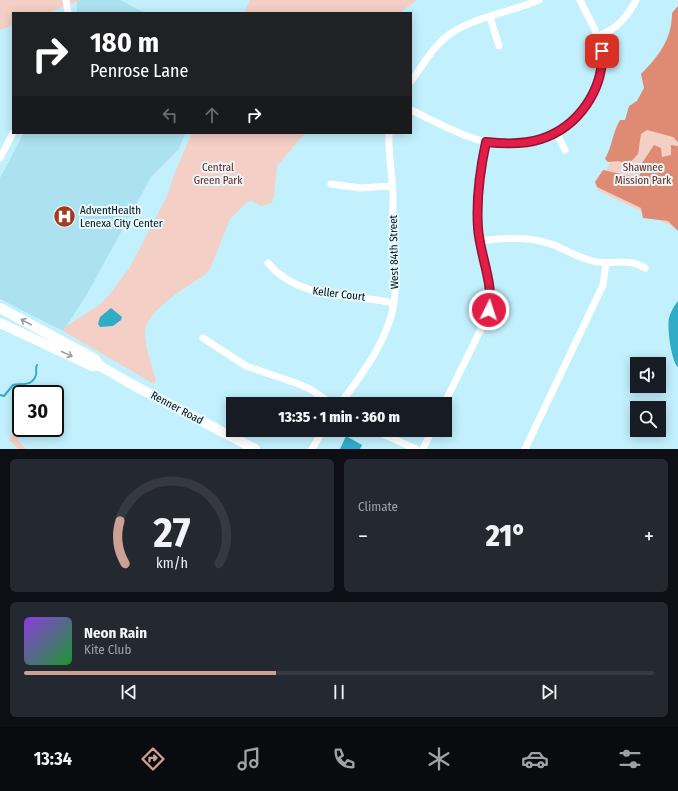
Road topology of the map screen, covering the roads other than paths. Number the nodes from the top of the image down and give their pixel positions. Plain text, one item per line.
1 (539, 0) edge
2 (580, 0) edge
3 (636, 0) edge
4 (66, 2) edge
5 (68, 12) edge
6 (490, 17) junction
7 (597, 36) junction
8 (499, 46) dead end
9 (412, 80) edge
10 (412, 110) edge
11 (556, 132) junction
12 (12, 134) edge
13 (390, 134) edge
14 (486, 142) junction
15 (566, 150) dead end
16 (1, 154) edge
17 (332, 184) dead end
18 (392, 186) junction
19 (480, 241) junction
20 (268, 263) dead end
21 (606, 263) junction
22 (645, 268) dead end
23 (394, 303) junction
24 (0, 308) edge
25 (0, 323) edge
26 (203, 338) dead end
27 (100, 366) junction
28 (321, 397) edge
29 (345, 397) edge
30 (448, 397) edge
31 (319, 437) edge
32 (389, 437) edge
33 (429, 437) edge
34 (255, 449) edge
35 (312, 449) edge
36 (416, 449) edge
37 (423, 449) edge
38 (525, 449) edge

1 - 6 street
2 - 7 street
3 - 7 street
4 - 5 street
6 - 8 street
6 - 9 street
7 - 11 street
10 - 14 street
11 - 14 street
11 - 15 street
12 - 16 street
13 - 18 street, West 84th Street
14 - 19 street
17 - 18 street
18 - 23 street, West 84th Street
19 - 21 street
19 - 30 street
20 - 23 street, Keller Court
21 - 22 street
21 - 38 street
23 - 29 street, West 84th Street
27 -> 24 main road, Renner Road
25 -> 27 main road, Renner Road
26 - 28 street
27 - 34 main road, Renner Road
31 - 35 street
32 - 36 street
33 - 37 street

